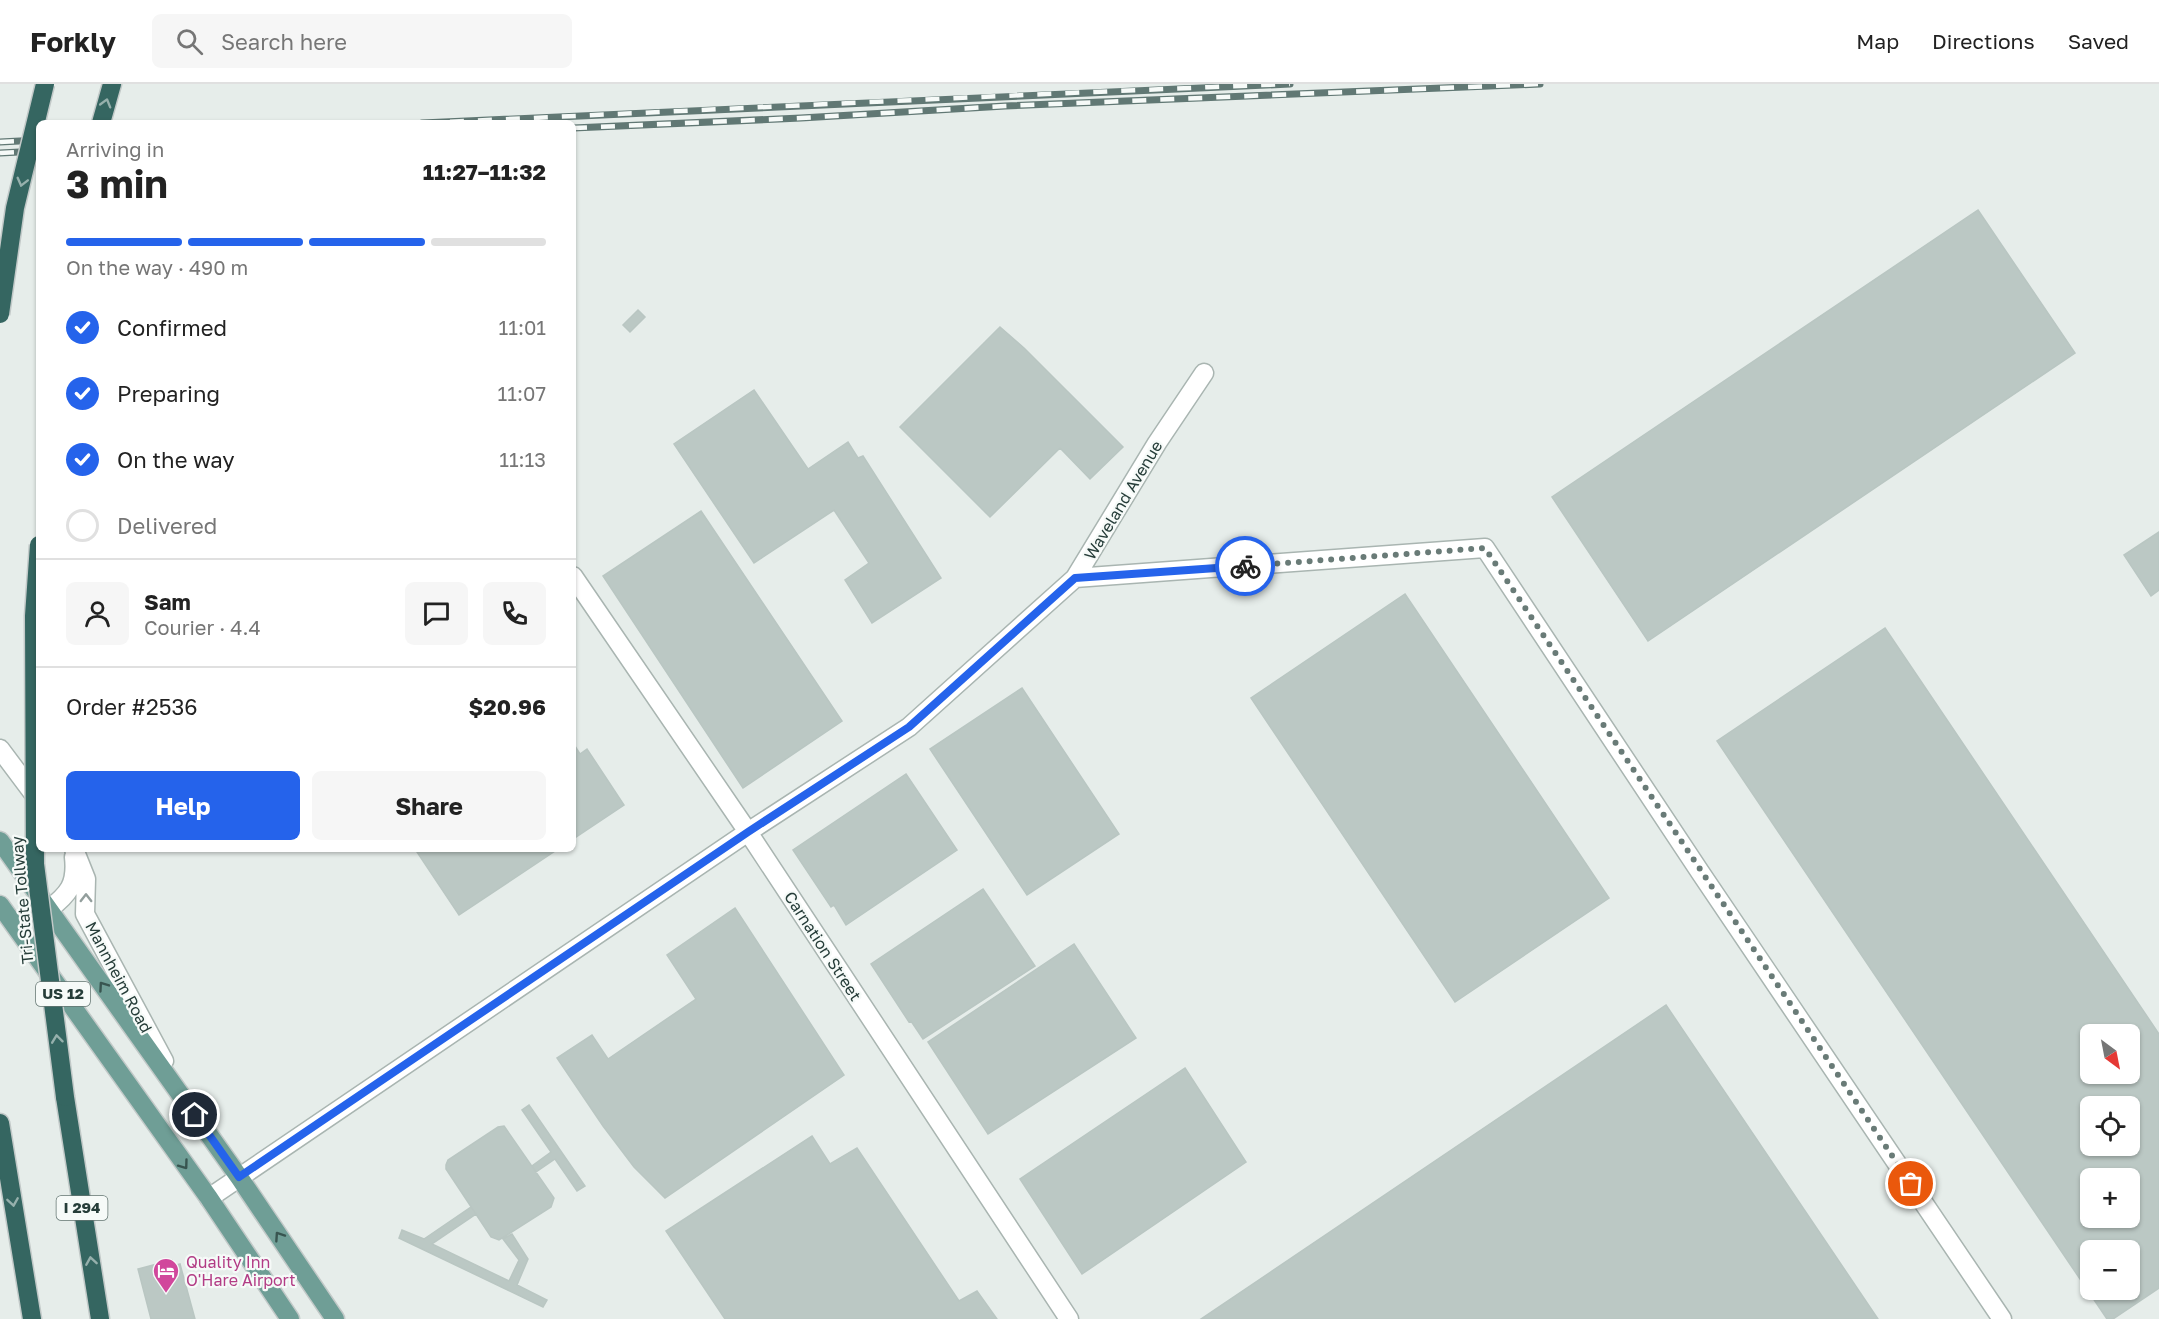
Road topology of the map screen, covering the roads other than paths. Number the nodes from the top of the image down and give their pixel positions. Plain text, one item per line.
1 (45, 84) edge
2 (112, 84) edge
3 (36, 120) edge
4 (102, 120) edge
5 (36, 121) edge
6 (0, 314) edge
7 (1204, 373) dead end
8 (1075, 578) junction
9 (576, 580) edge
10 (36, 595) edge
11 (0, 749) edge
12 (36, 797) edge
13 (748, 832) junction
14 (0, 841) edge
15 (74, 852) edge
16 (75, 852) edge
17 (0, 905) edge
18 (48, 910) junction
19 (184, 1100) junction
20 (0, 1123) edge
21 (239, 1177) junction
22 (209, 1198) junction
23 (32, 1319) edge
24 (100, 1319) edge
25 (290, 1319) edge
26 (335, 1319) edge
27 (1069, 1319) edge
28 (2002, 1319) edge

1 -> 3 highway, bridge
4 -> 2 highway
5 -> 6 highway, bridge
7 - 8 street, Waveland Avenue
8 - 13 street, Waveland Avenue
8 - 28 street
9 - 13 street, Carnation Street
24 -> 10 highway, Tri-State Tollway / I 294, bridge
11 - 12 street
13 - 21 street, Waveland Avenue
13 - 27 street, Carnation Street
14 - 18 main road, US 12
15 - 18 street, Mannheim Road
19 -> 16 street, Mannheim Road
17 -> 22 main road, US 12
19 -> 18 main road, US 12
19 - 21 main road, US 12
20 -> 23 highway
21 - 22 street, Waveland Avenue
26 -> 21 main road, US 12
22 - 25 main road, US 12

